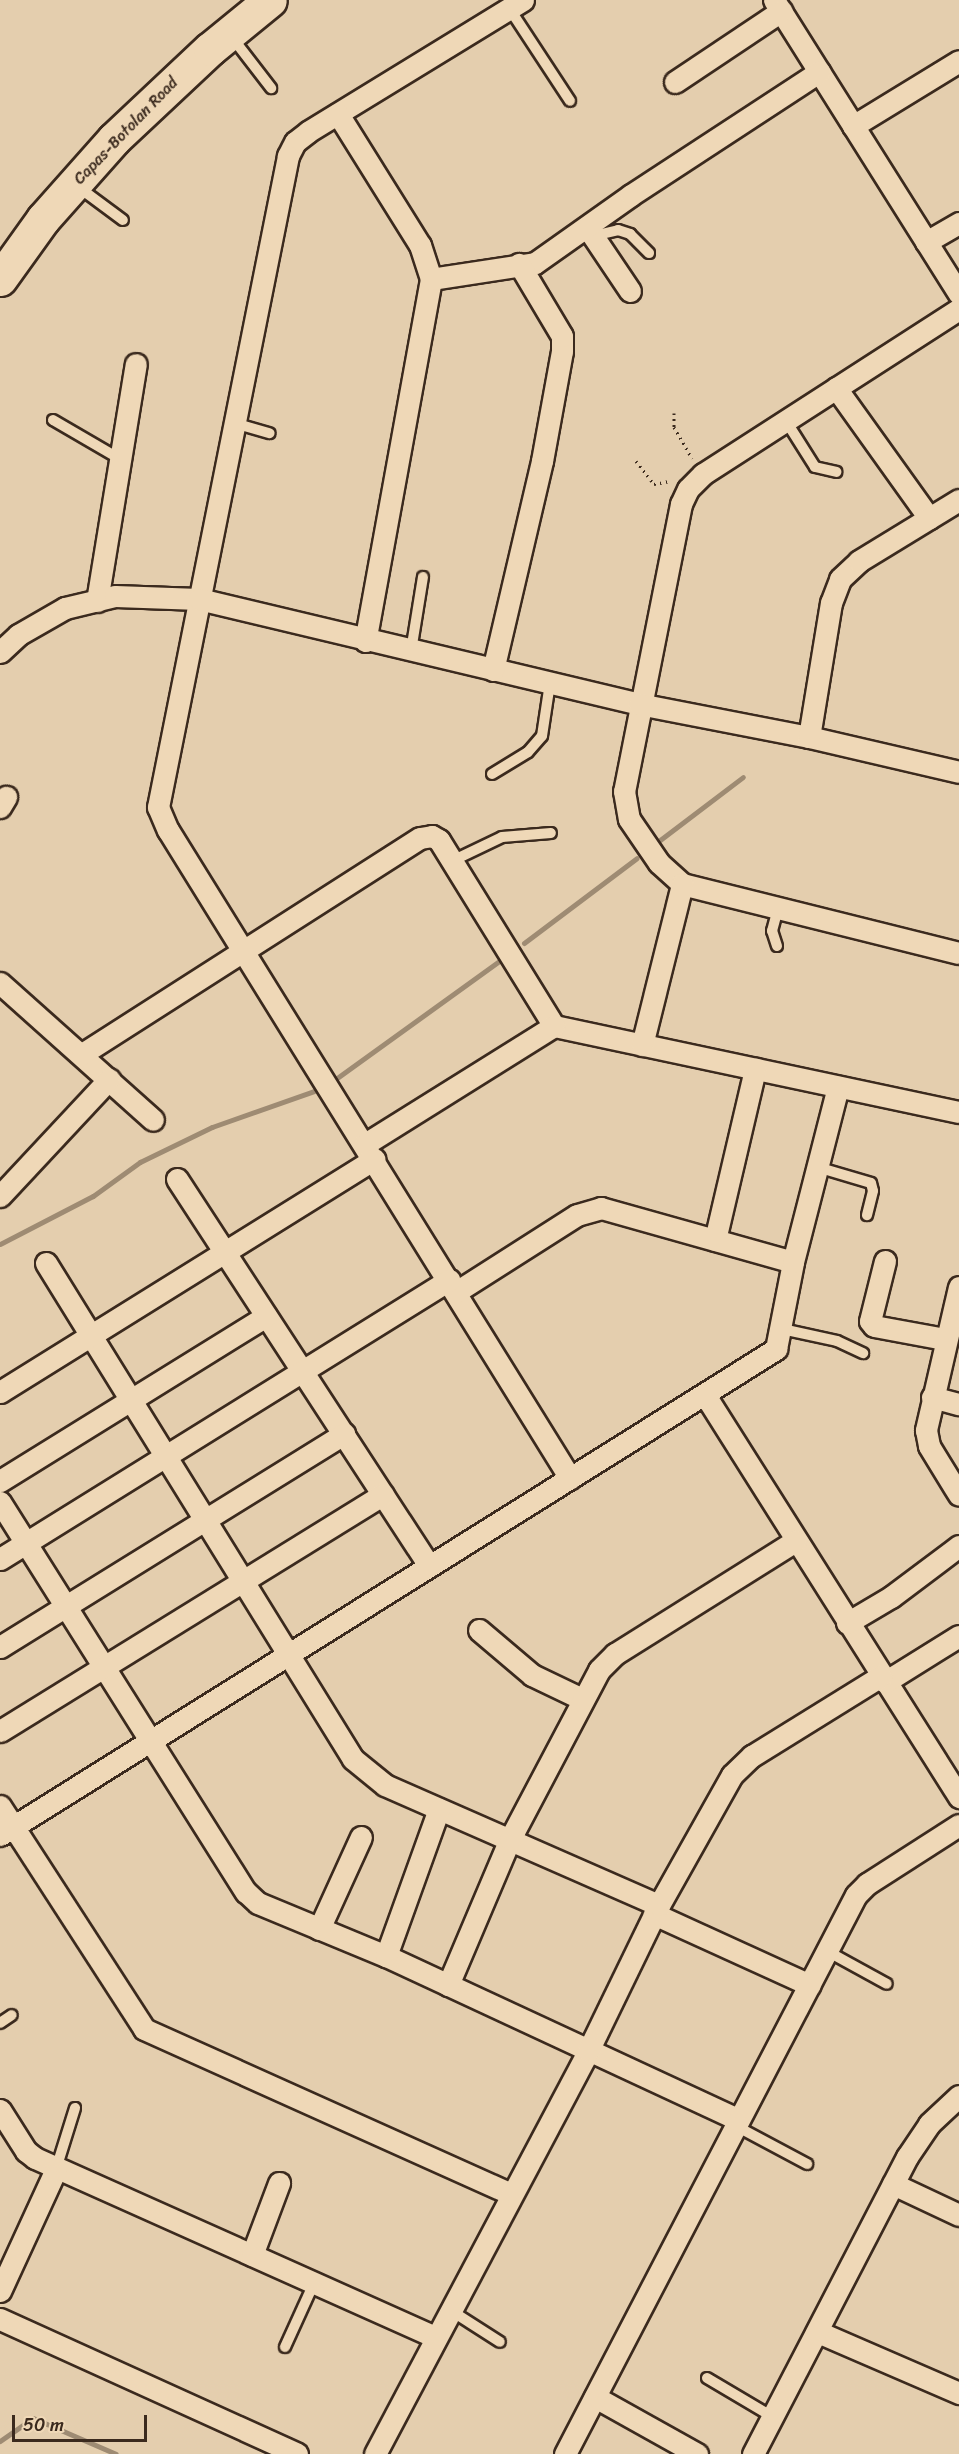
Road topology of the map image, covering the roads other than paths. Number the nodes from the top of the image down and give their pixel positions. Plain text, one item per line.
1 (270, 0) edge
2 (516, 4) edge
3 (777, 5) edge
4 (229, 33) junction
5 (959, 62) edge
6 (819, 72) junction
7 (675, 82) dead end
8 (271, 88) dead end
9 (570, 101) dead end
10 (338, 114) junction
11 (853, 126) junction
12 (75, 184) junction
13 (123, 220) dead end
14 (959, 223) edge
15 (590, 232) junction
16 (926, 242) junction
17 (649, 253) dead end
18 (519, 264) junction
19 (0, 279) edge
20 (431, 279) junction
21 (630, 291) dead end
22 (959, 294) edge
23 (959, 309) edge
24 (136, 364) dead end
25 (836, 388) junction
26 (53, 420) dead end
27 (786, 421) junction
28 (234, 423) junction
29 (270, 433) dead end
30 (120, 459) junction
31 (836, 472) dead end
32 (959, 500) edge
33 (929, 518) junction
34 (423, 577) dead end
35 (199, 599) junction
36 (97, 601) junction
37 (365, 641) junction
38 (0, 651) edge
39 (411, 651) junction
40 (493, 670) junction
41 (550, 683) junction
42 (639, 704) junction
43 (809, 737) junction
44 (959, 772) edge
45 (492, 774) dead end
46 (551, 833) dead end
47 (452, 861) junction
48 (682, 884) junction
49 (778, 908) junction
50 (777, 946) dead end
51 (245, 951) junction
52 (959, 953) edge
53 (0, 983) edge
54 (554, 1026) junction
55 (642, 1045) junction
56 (82, 1054) junction
57 (755, 1069) junction
58 (109, 1079) junction
59 (838, 1087) junction
60 (959, 1112) edge
61 (153, 1120) dead end
62 (369, 1151) junction
63 (817, 1167) junction
64 (177, 1179) dead end
65 (4, 1200) edge
66 (867, 1215) dead end
67 (715, 1240) junction
68 (224, 1252) junction
69 (885, 1261) dead end
70 (793, 1262) junction
71 (46, 1263) dead end
72 (452, 1286) junction
73 (959, 1287) edge
74 (266, 1316) junction
75 (782, 1329) junction
76 (90, 1336) junction
77 (950, 1336) edge
78 (863, 1353) dead end
79 (303, 1372) junction
80 (0, 1392) edge
81 (705, 1395) junction
82 (932, 1397) junction
83 (129, 1400) junction
84 (959, 1404) edge
85 (344, 1434) junction
86 (164, 1457) junction
87 (570, 1478) junction
88 (0, 1481) edge
89 (956, 1484) edge
90 (383, 1494) junction
91 (0, 1502) edge
92 (203, 1521) junction
93 (795, 1541) junction
94 (26, 1543) junction
95 (959, 1546) edge
96 (0, 1559) edge
97 (429, 1566) junction
98 (240, 1582) junction
99 (66, 1606) junction
100 (848, 1623) junction
101 (479, 1630) dead end
102 (959, 1636) edge
103 (0, 1647) edge
104 (286, 1656) junction
105 (104, 1666) junction
106 (883, 1679) junction
107 (582, 1699) junction
108 (0, 1731) edge
109 (151, 1740) junction
110 (959, 1797) edge
111 (0, 1806) edge
112 (440, 1809) junction
113 (959, 1825) edge
114 (6, 1831) edge
115 (361, 1837) dead end
116 (510, 1839) junction
117 (656, 1910) junction
118 (319, 1929) junction
119 (827, 1952) junction
120 (386, 1956) junction
121 (887, 1984) dead end
122 (448, 1985) junction
123 (810, 1985) junction
124 (12, 2015) dead end
125 (0, 2023) edge
126 (588, 2051) junction
127 (959, 2096) edge
128 (75, 2108) dead end
129 (0, 2110) edge
130 (735, 2122) junction
131 (807, 2164) dead end
132 (56, 2169) junction
133 (279, 2183) dead end
134 (893, 2184) junction
135 (511, 2194) junction
136 (959, 2215) edge
137 (252, 2255) junction
138 (314, 2283) junction
139 (0, 2290) edge
140 (450, 2310) junction
141 (0, 2319) edge
142 (818, 2332) junction
143 (436, 2337) junction
144 (500, 2342) dead end
145 (285, 2347) dead end
146 (707, 2378) dead end
147 (956, 2384) edge
148 (595, 2397) junction
149 (772, 2417) junction
150 (297, 2454) edge
151 (375, 2454) edge
152 (565, 2454) edge
153 (697, 2454) edge
154 (753, 2454) edge

1 - 4 main road, Capas-Botolan Road
2 - 9 lane
2 - 10 street
3 - 6 street
3 - 7 street
4 - 8 lane
4 - 12 main road, Capas-Botolan Road
5 - 11 street
6 - 11 street
6 - 15 street
10 - 20 street
10 - 28 street
11 - 16 street
12 - 13 lane
12 - 19 main road, Capas-Botolan Road
14 - 16 street
15 - 17 lane
15 - 18 street
15 - 21 street
16 - 22 street
18 - 20 street
18 - 40 street
20 - 37 street
23 - 25 street
24 - 30 street
25 - 27 street
25 - 33 street
26 - 30 lane
27 - 31 lane
27 - 42 street
28 - 29 lane
28 - 35 street
30 - 36 street
32 - 33 street
33 - 43 street
34 - 39 lane
35 - 36 street
35 - 37 street
35 - 51 street
36 - 38 street
37 - 39 street
39 - 40 street
40 - 41 street
41 - 42 street
41 - 45 lane
42 - 43 street
42 - 48 street
43 - 44 street
46 - 47 lane
47 - 51 street
47 - 54 street
48 - 49 street
48 - 55 street
49 - 50 lane
49 - 52 street
51 - 56 street
51 - 62 street
53 - 56 street
54 - 55 street
54 - 62 street
55 - 57 street
56 - 58 street
57 - 59 street
57 - 67 street
58 - 61 street
58 - 65 street
59 - 60 street
59 - 63 street
62 - 68 street
62 - 72 street
63 - 66 lane
63 - 70 street
64 - 68 street
67 - 70 street
67 - 72 street
68 - 74 street
68 - 76 street
69 - 77 street
70 - 75 street
71 - 76 street
72 - 79 street
72 - 87 street
73 - 77 street
74 - 79 street
74 - 83 street
75 - 78 lane
75 - 81 street
76 - 80 street
76 - 83 street
77 - 82 street
79 - 85 street
79 - 86 street
81 - 87 street
81 - 93 street
82 - 84 street
82 - 89 street
83 - 86 street
83 - 88 street
85 - 90 street
85 - 92 street
86 - 92 street
86 - 94 street
87 - 97 street
90 - 97 street
90 - 98 street
91 - 94 street
92 - 98 street
92 - 99 street
93 - 100 street
93 - 107 street
94 - 96 street
94 - 99 street
95 - 100 street
97 - 104 street
98 - 104 street
98 - 105 street
99 - 103 street
99 - 105 street
100 - 106 street
101 - 107 street
102 - 106 street
104 - 109 street
104 - 112 street
105 - 108 street
105 - 109 street
106 - 110 street
106 - 117 street
107 - 116 street
109 - 114 street
109 - 118 street
111 - 114 street
112 - 116 street
112 - 120 street
113 - 119 street
114 - 135 street
115 - 118 street
116 - 117 street
116 - 122 street
117 - 123 street
117 - 126 street
118 - 120 street
119 - 121 lane
119 - 123 street
120 - 122 street
122 - 126 street
123 - 130 street
124 - 125 lane
126 - 130 street
126 - 135 street
127 - 134 street
128 - 132 lane
129 - 132 street
130 - 131 lane
130 - 148 street
132 - 137 street
132 - 139 street
133 - 137 street
134 - 136 street
134 - 142 street
135 - 140 street
137 - 138 street
138 - 143 street
138 - 145 lane
140 - 143 street
140 - 144 lane
141 - 150 street
142 - 147 street
142 - 149 street
143 - 151 street
146 - 149 lane
148 - 152 street
148 - 153 street
149 - 154 street

